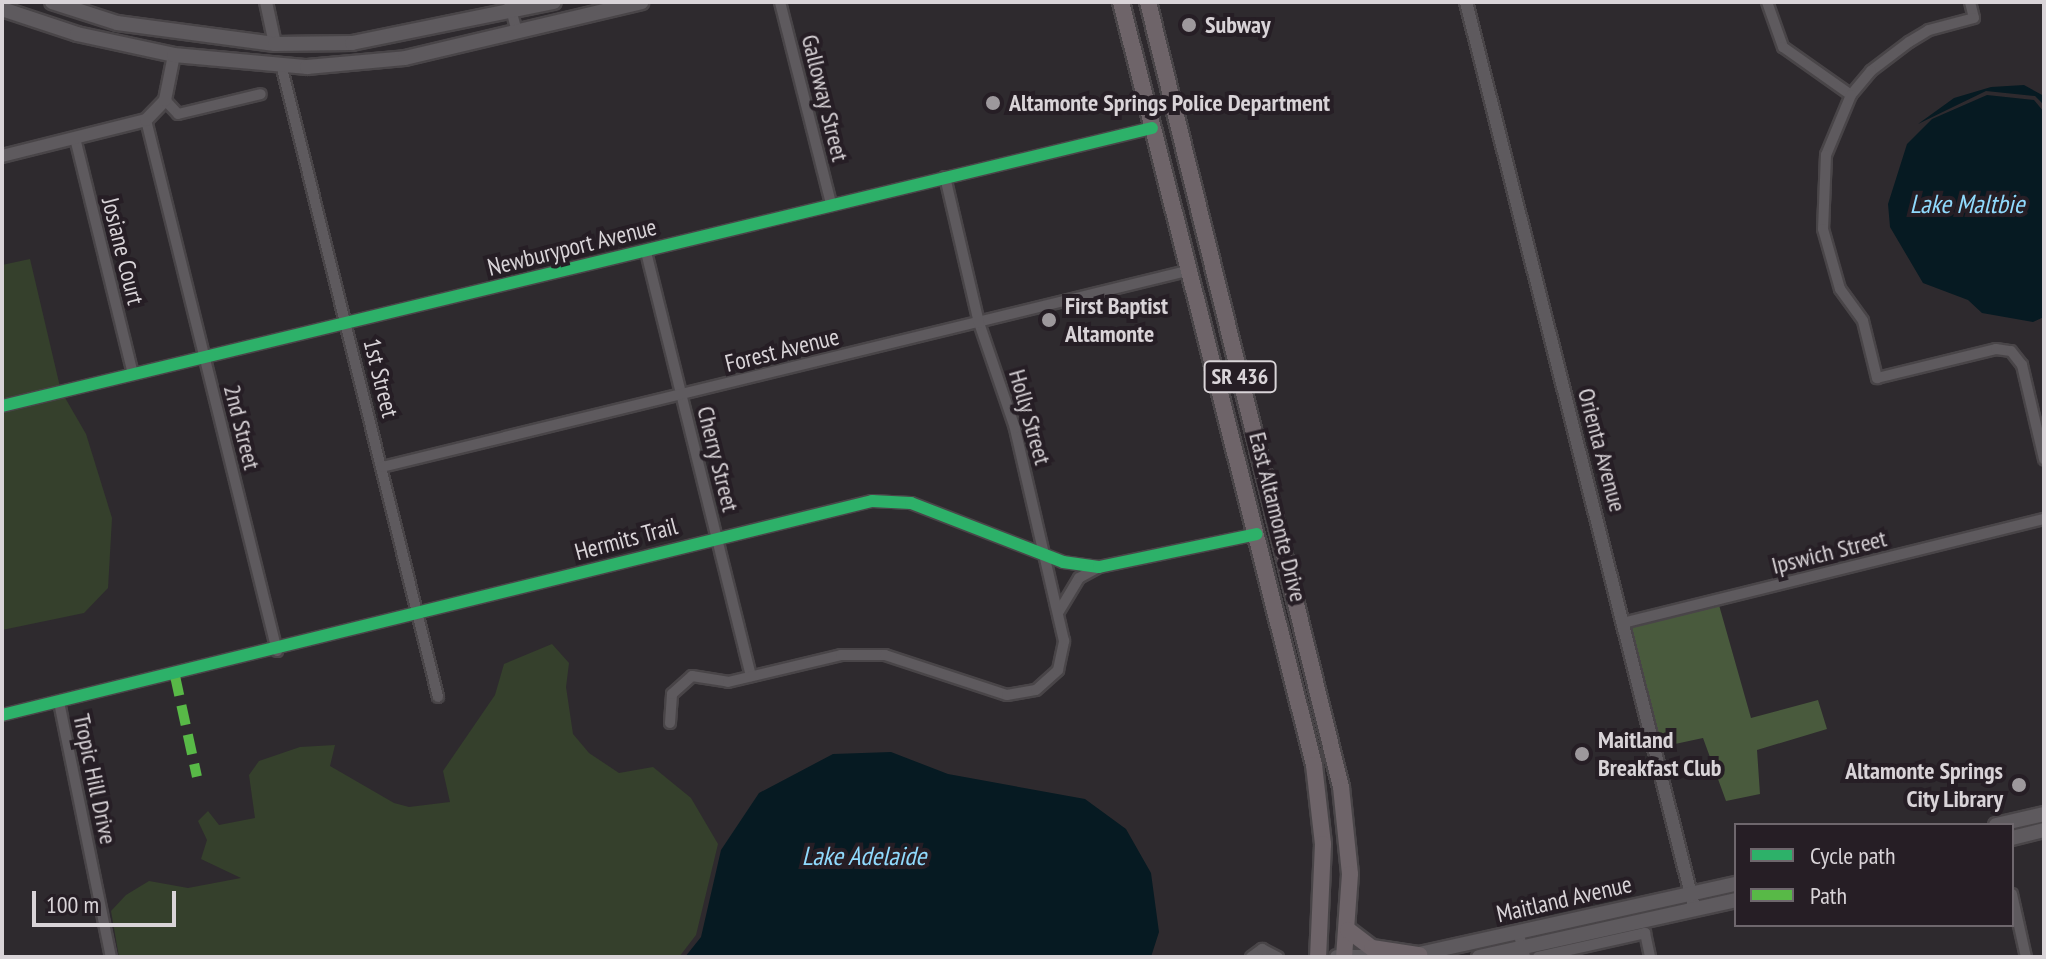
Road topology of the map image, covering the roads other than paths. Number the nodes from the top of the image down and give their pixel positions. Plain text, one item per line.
1 (52, 2) edge
2 (266, 2) edge
3 (554, 2) edge
4 (641, 2) edge
5 (780, 2) edge
6 (1121, 2) edge
7 (1148, 2) edge
8 (1466, 2) edge
9 (1768, 2) edge
10 (1970, 2) edge
11 (85, 7) edge
12 (511, 7) edge
13 (2, 9) edge
14 (517, 32) junction
15 (275, 44) junction
16 (174, 55) junction
17 (282, 68) junction
18 (261, 94) dead end
19 (1851, 95) junction
20 (165, 100) junction
21 (146, 120) junction
22 (1152, 128) junction
23 (75, 138) junction
24 (1183, 144) junction
25 (2, 156) edge
26 (945, 177) junction
27 (831, 204) junction
28 (646, 252) junction
29 (1191, 270) junction
30 (1204, 319) junction
31 (979, 323) junction
32 (347, 325) junction
33 (1231, 341) junction
34 (204, 358) junction
35 (133, 374) junction
36 (681, 395) junction
37 (2, 406) edge
38 (2044, 459) edge
39 (382, 467) junction
40 (1251, 510) junction
41 (2044, 519) edge
42 (1278, 532) junction
43 (1257, 534) junction
44 (717, 537) junction
45 (1283, 553) junction
46 (1043, 554) junction
47 (1099, 567) junction
48 (1058, 613) junction
49 (418, 615) junction
50 (1623, 623) junction
51 (277, 651) junction
52 (751, 676) junction
53 (1294, 683) junction
54 (1319, 696) junction
55 (438, 697) dead end
56 (59, 702) junction
57 (2, 715) edge
58 (670, 723) dead end
59 (2044, 814) edge
60 (2005, 823) edge
61 (2044, 830) edge
62 (2014, 838) edge
63 (1734, 884) edge
64 (1691, 893) junction
65 (1734, 900) edge
66 (2014, 903) edge
67 (1695, 910) junction
68 (1348, 930) junction
69 (1518, 932) junction
70 (1524, 952) edge
71 (1411, 956) edge
72 (111, 957) edge
73 (1251, 957) edge
74 (1278, 957) edge
75 (1318, 957) edge
76 (1342, 957) edge
77 (1369, 957) edge
78 (1479, 957) edge
79 (1538, 957) edge
80 (1650, 957) edge
81 (2026, 957) edge

1 - 11 main road
2 - 15 street
3 - 12 main road
4 - 14 main road
5 - 27 street, Galloway Street
6 - 22 main road, East Altamonte Drive / SR 436
7 - 24 main road, East Altamonte Drive / SR 436
8 - 50 street, Orienta Avenue
9 - 19 street
10 - 19 street
11 - 15 main road
12 - 14 street
12 - 15 main road
13 - 16 main road
14 - 17 main road
15 - 17 main road
16 - 17 main road
16 - 20 street
17 - 32 street, 1st Street
18 - 20 street
19 - 38 street
20 - 21 street
21 - 23 street
21 - 34 street, 2nd Street
22 - 24 main road
22 - 26 street, Newburyport Avenue
22 - 29 main road, East Altamonte Drive / SR 436
23 - 25 street
23 - 35 street, Josiane Court
24 - 33 main road, East Altamonte Drive / SR 436
26 - 27 street, Newburyport Avenue
26 - 31 street, Holly Street
27 - 28 street, Newburyport Avenue
28 - 32 street, Newburyport Avenue
28 - 36 street, Cherry Street
29 - 30 main road, East Altamonte Drive / SR 436
29 - 31 street, Forest Avenue
30 - 33 main road
30 - 40 main road, East Altamonte Drive / SR 436
31 - 36 street, Forest Avenue
31 - 46 street, Holly Street
32 - 34 street, Newburyport Avenue
32 - 39 street, 1st Street
33 - 42 main road, East Altamonte Drive / SR 436
34 - 35 street, Newburyport Avenue
34 - 51 street, 2nd Street
35 - 37 street, Newburyport Avenue
36 - 39 street, Forest Avenue
36 - 44 street, Cherry Street
39 - 49 street, 1st Street
40 - 42 main road
40 - 43 main road, East Altamonte Drive / SR 436
41 - 50 street, Ipswich Street
42 - 45 main road, East Altamonte Drive / SR 436
43 - 45 main road
43 - 47 street, Hermits Trail
43 - 53 main road, East Altamonte Drive / SR 436
44 - 46 street, Hermits Trail
44 - 49 street, Hermits Trail
44 - 52 street, Cherry Street
45 - 54 main road, East Altamonte Drive / SR 436
46 - 47 street, Hermits Trail
46 - 48 street, Holly Street
47 - 48 street
48 - 52 street, Holly Street
49 - 51 street, Hermits Trail
49 - 55 street, 1st Street
50 - 64 street, Orienta Avenue
51 - 56 street, Hermits Trail
52 - 58 street
53 - 54 main road
53 - 75 main road, East Altamonte Drive / SR 436
54 - 68 main road, East Altamonte Drive / SR 436
56 - 57 street, Hermits Trail
56 - 72 street, Tropic Hill Drive
59 - 60 main road
61 - 62 main road
63 - 64 main road, Maitland Avenue
64 - 67 street, Orienta Avenue
64 - 69 main road, Maitland Avenue
65 - 67 main road, Maitland Avenue
66 - 81 street
67 - 70 main road, Maitland Avenue
68 - 71 main road
68 - 76 main road, SR 436
69 - 70 street
69 - 71 main road, Maitland Avenue
70 - 78 main road, Maitland Avenue
73 - 74 street
76 - 77 main road
79 - 80 street

